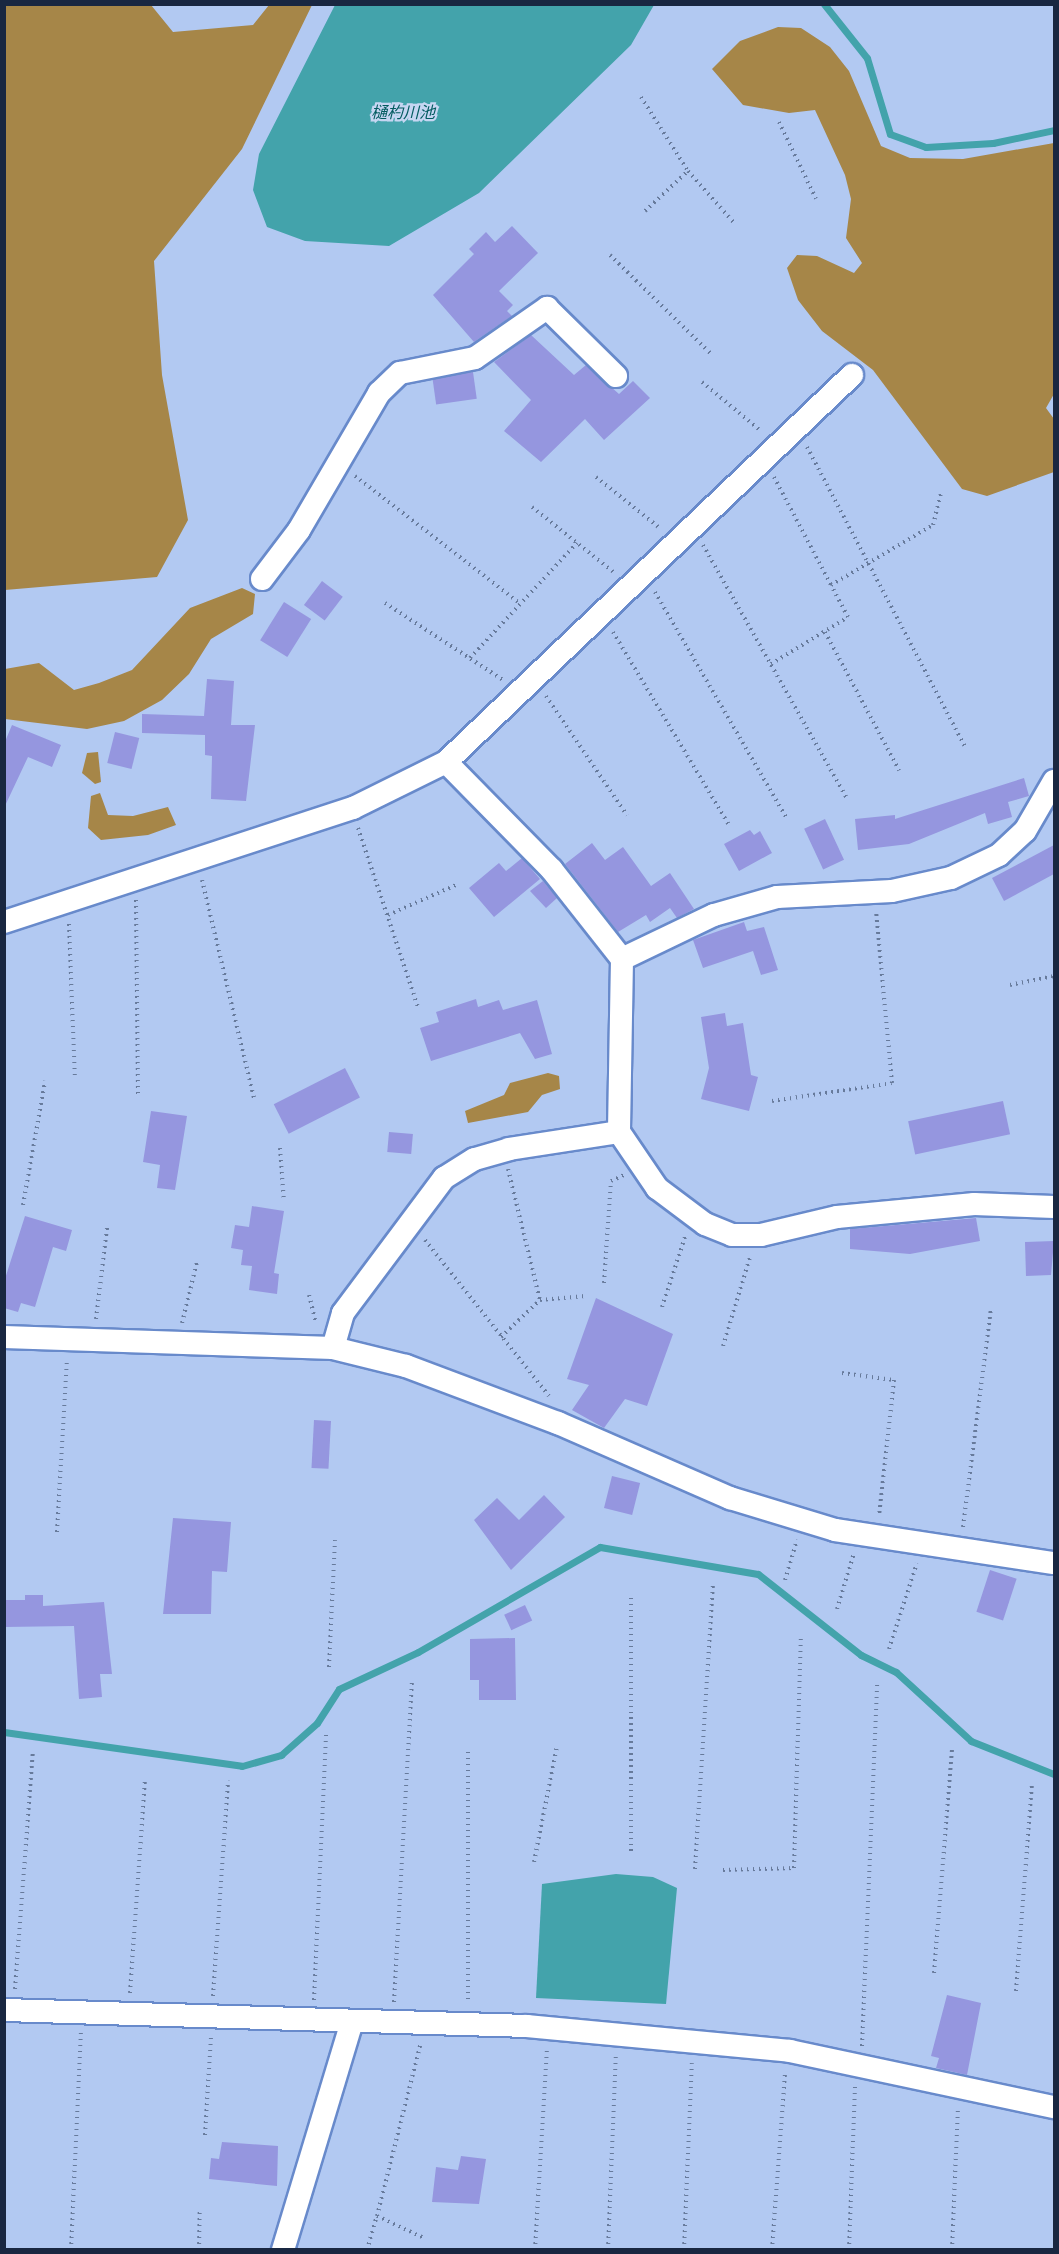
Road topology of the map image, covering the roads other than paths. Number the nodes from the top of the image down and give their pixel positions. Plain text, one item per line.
1 (852, 375) dead end
2 (616, 376) dead end
3 (262, 579) dead end
4 (447, 762) junction
5 (1054, 781) edge
6 (4, 922) edge
7 (622, 959) junction
8 (619, 1132) junction
9 (1054, 1207) edge
10 (4, 1337) edge
11 (333, 1348) junction
12 (1054, 1563) edge
13 (10, 2003) edge
14 (352, 2022) junction
15 (1054, 2107) edge
16 (283, 2250) edge

1 - 4 street
2 - 3 street
4 - 6 street
4 - 7 street
5 - 7 street
7 - 8 street
8 - 9 street
8 - 11 street
10 - 11 street
11 - 12 street
13 - 14 street
14 - 15 street
14 - 16 street

